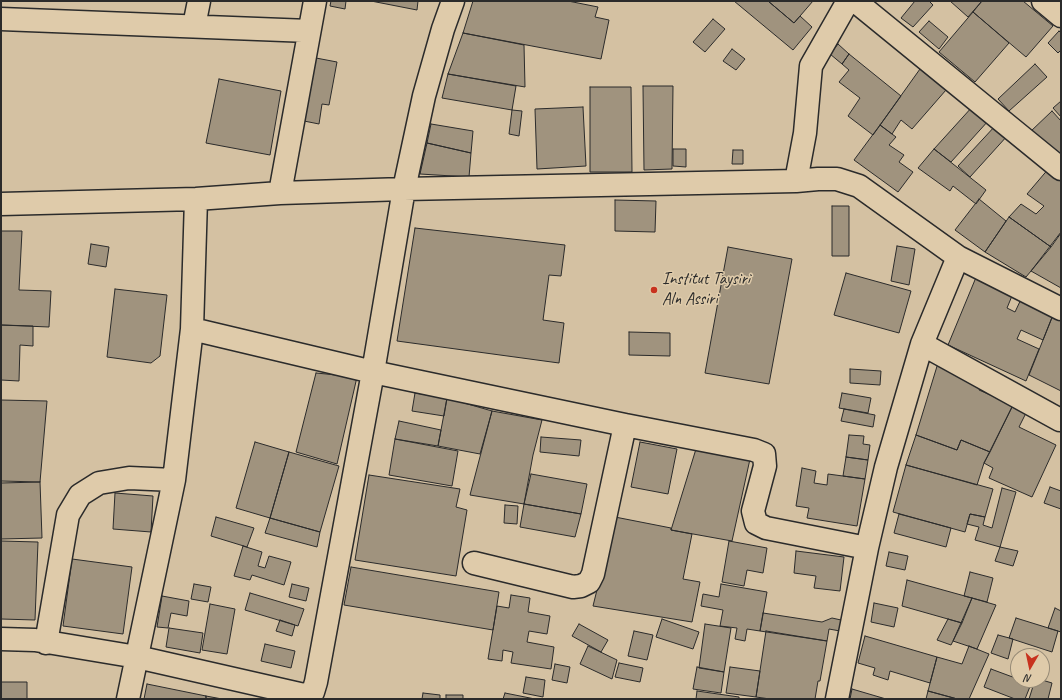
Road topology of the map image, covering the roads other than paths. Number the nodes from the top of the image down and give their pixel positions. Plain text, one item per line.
1 (199, 1) edge
2 (315, 1) edge
3 (453, 1) edge
4 (848, 1) edge
5 (855, 1) edge
6 (1043, 1) edge
7 (1061, 16) edge
8 (1, 19) edge
9 (194, 26) junction
10 (310, 31) junction
11 (1061, 169) edge
12 (796, 181) junction
13 (404, 189) junction
14 (280, 193) junction
15 (196, 199) junction
16 (1, 204) edge
17 (958, 257) junction
18 (1061, 309) edge
19 (192, 329) junction
20 (922, 344) junction
21 (373, 372) junction
22 (1060, 420) dead end
23 (625, 425) junction
24 (174, 480) junction
25 (867, 548) junction
26 (474, 563) dead end
27 (1, 639) edge
28 (46, 642) junction
29 (137, 657) junction
30 (303, 697) edge
31 (128, 699) edge
32 (837, 699) edge

1 - 9 street
2 - 10 street
3 - 13 street
4 - 12 street
5 - 11 street
6 - 7 street
8 - 9 street
9 - 10 street
10 - 14 street
12 - 13 street
12 - 17 street
13 - 14 street
13 - 21 street
14 - 15 street
15 - 16 street
15 - 19 street
17 - 18 street
17 - 20 street
19 - 21 street
19 - 24 street
20 - 22 street
20 - 25 street
21 - 23 street
21 - 30 street
23 - 25 street
23 - 26 street
24 - 28 street
24 - 29 street
25 - 32 street
27 - 28 street
28 - 29 street
29 - 30 street
29 - 31 street

